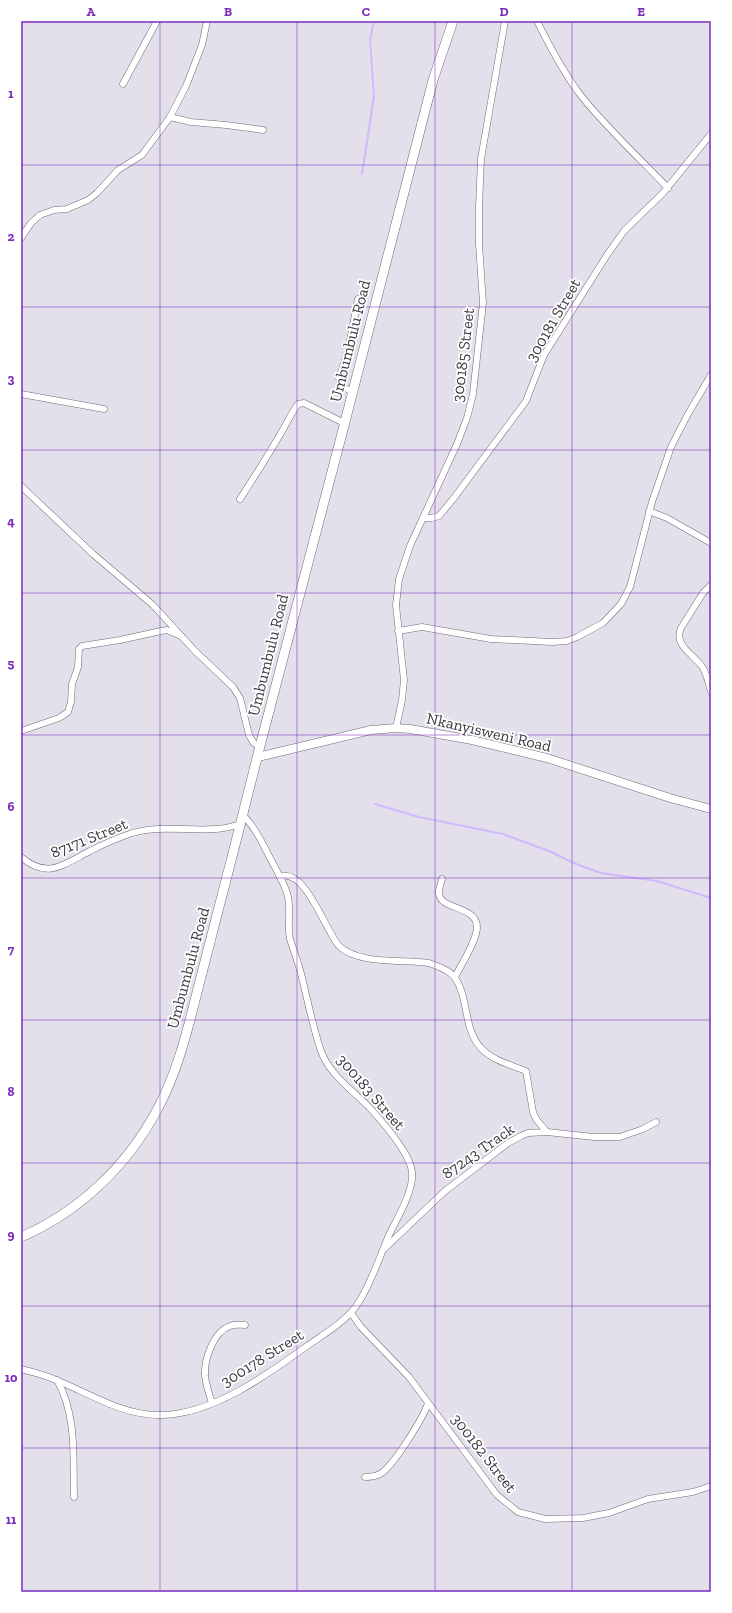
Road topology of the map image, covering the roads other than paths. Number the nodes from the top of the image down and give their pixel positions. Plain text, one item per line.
1 (157, 21) edge
2 (207, 21) edge
3 (452, 21) edge
4 (505, 21) edge
5 (537, 21) edge
6 (123, 84) dead end
7 (170, 117) junction
8 (263, 130) dead end
9 (711, 134) edge
10 (668, 188) junction
11 (21, 238) edge
12 (358, 300) dead end
13 (711, 375) edge
14 (352, 392) junction
15 (21, 394) edge
16 (104, 409) dead end
17 (344, 423) junction
18 (21, 486) edge
19 (240, 498) dead end
20 (649, 511) junction
21 (423, 518) junction
22 (711, 543) edge
23 (711, 585) edge
24 (398, 631) junction
25 (182, 636) junction
26 (711, 692) edge
27 (396, 728) junction
28 (21, 731) edge
29 (260, 748) junction
30 (258, 757) junction
31 (711, 809) edge
32 (243, 820) junction
33 (21, 857) edge
34 (280, 878) junction
35 (442, 879) dead end
36 (455, 977) junction
37 (656, 1122) dead end
38 (547, 1132) junction
39 (21, 1237) edge
40 (383, 1249) junction
41 (351, 1313) junction
42 (245, 1325) dead end
43 (21, 1369) edge
44 (57, 1380) junction
45 (212, 1403) junction
46 (428, 1403) junction
47 (365, 1477) dead end
48 (711, 1486) edge
49 (74, 1497) dead end

1 - 6 street
2 - 7 street
3 - 14 main road, Umbumbulu Road
4 - 21 street, 300185 Street
5 - 10 street
7 - 8 street
7 - 11 street
9 - 10 street, 300181 Street
10 - 21 street, 300181 Street
12 - 14 street
13 - 20 street
14 - 17 main road, Umbumbulu Road
15 - 16 street
17 - 19 street
17 - 29 main road, Umbumbulu Road
18 - 25 street
20 - 22 street
20 - 24 street
21 - 24 street, 300185 Street
23 - 26 street
24 - 27 street, 300185 Street
25 - 28 street
25 - 29 street
27 - 30 street, Nkanyisweni Road
27 - 31 street, Nkanyisweni Road
29 - 30 main road, Umbumbulu Road
30 - 32 main road, Umbumbulu Road
32 - 33 street, 87171 Street
32 - 34 street
32 - 39 main road, Umbumbulu Road
34 - 36 street
34 - 40 street, 300183 Street
35 - 36 street
36 - 38 street
37 - 38 street, 87243 Track
38 - 40 street, 87243 Track
40 - 41 street, 300183 Street
41 - 45 street, 300178 Street
41 - 46 street, 300182 Street
42 - 45 street
43 - 44 street, 300178 Street
44 - 45 street, 300178 Street
44 - 49 street
46 - 47 street
46 - 48 street, 300182 Street

